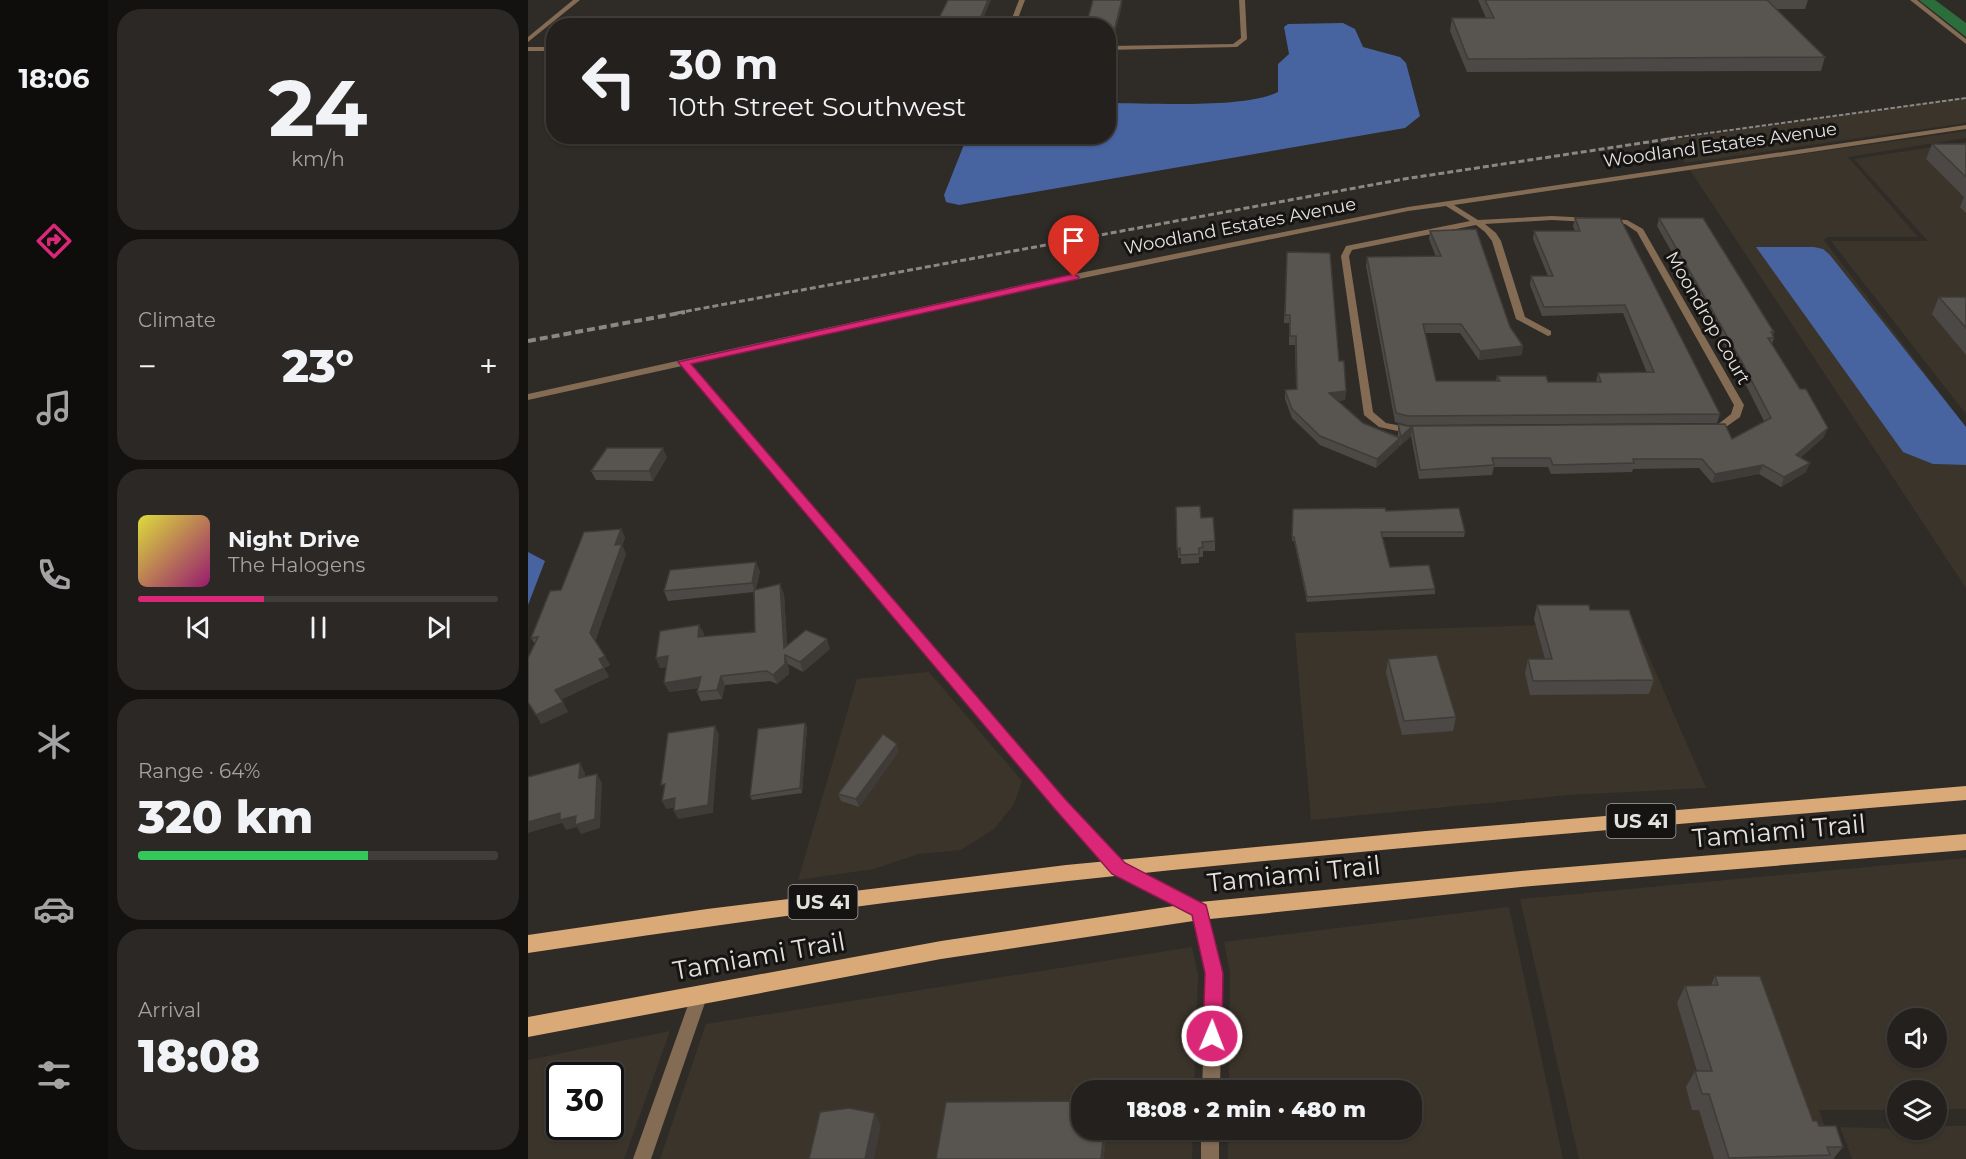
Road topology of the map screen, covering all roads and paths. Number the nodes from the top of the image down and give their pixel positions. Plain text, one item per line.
1 (577, 0) edge
2 (1022, 0) edge
3 (1242, 0) edge
4 (1913, 0) edge
5 (555, 18) edge
6 (1014, 18) edge
7 (546, 25) edge
8 (528, 40) edge
9 (1966, 42) edge
10 (1116, 48) edge
11 (528, 49) edge
12 (546, 49) edge
13 (1966, 127) edge
14 (1464, 201) junction
15 (1447, 203) junction
16 (1478, 222) junction
17 (1548, 333) dead end
18 (684, 362) junction
19 (528, 397) edge
20 (1966, 793) edge
21 (1966, 842) edge
22 (1119, 869) junction
23 (1200, 910) junction
24 (528, 944) edge
25 (700, 994) junction
26 (528, 1027) edge
27 (1211, 1080) edge
28 (1210, 1140) edge
29 (642, 1159) edge
30 (1210, 1159) edge

1 - 5 street
2 - 6 street
3 - 10 street
4 - 9 street
7 - 8 street
11 - 12 street
13 - 14 street, Woodland Estates Avenue
14 - 15 street, Woodland Estates Avenue
14 - 16 street
15 - 16 street
15 - 18 street, Woodland Estates Avenue
16 - 16 street, Moondrop Court
16 - 17 street
18 - 19 street, Woodland Estates Avenue
18 - 22 street
20 - 22 main road, Tamiami Trail / US 41
21 - 23 main road, Tamiami Trail / US 41
22 - 23 street
22 - 24 main road, Tamiami Trail / US 41
23 - 25 main road, Tamiami Trail / US 41
23 - 27 street
25 - 26 main road, Tamiami Trail / US 41
25 - 29 street
28 - 30 street

